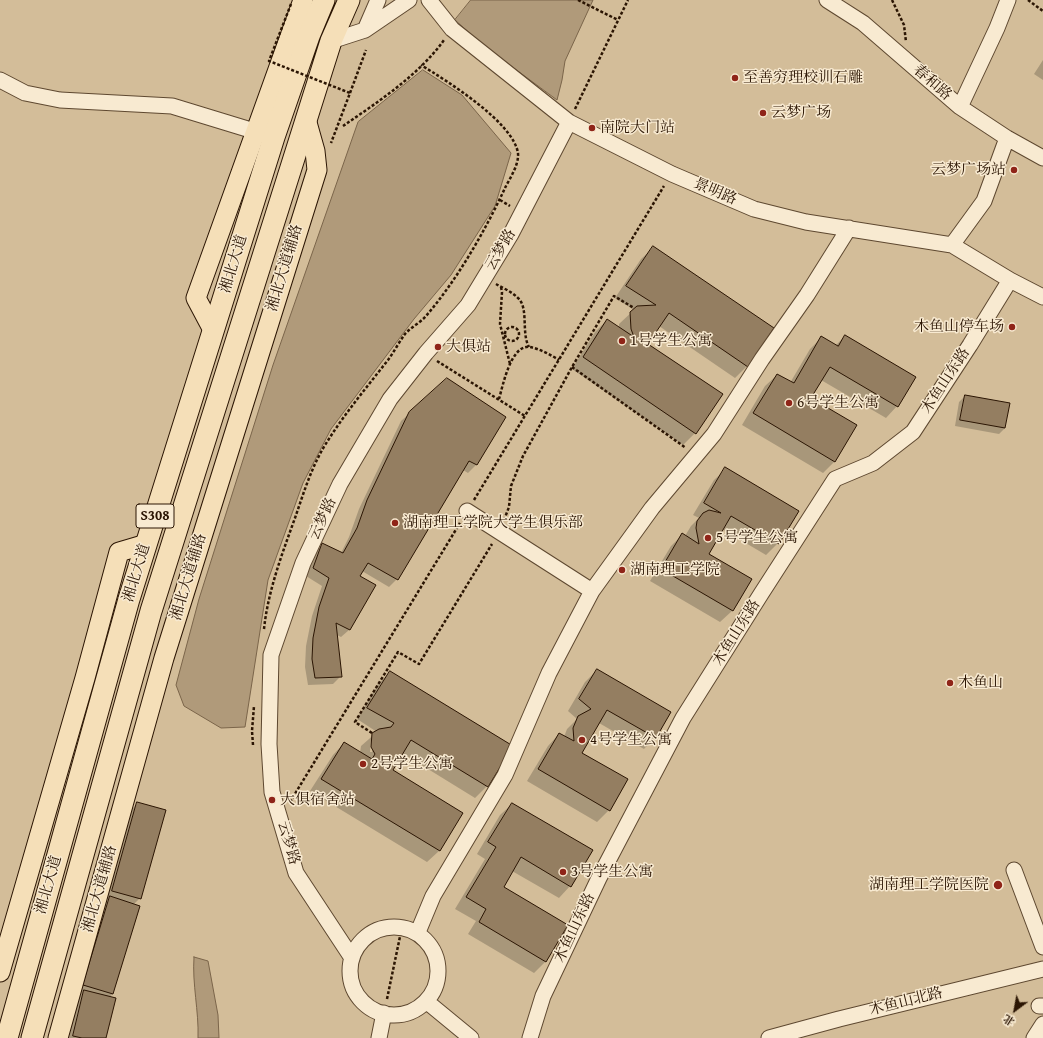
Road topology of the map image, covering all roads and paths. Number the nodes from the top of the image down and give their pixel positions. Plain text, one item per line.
1 (324, 0) edge
2 (349, 0) edge
3 (378, 0) edge
4 (409, 0) edge
5 (429, 0) edge
6 (578, 0) edge
7 (628, 0) edge
8 (827, 0) edge
9 (892, 0) edge
10 (1008, 0) edge
11 (1028, 0) edge
12 (297, 2) edge
13 (1043, 11) edge
14 (618, 20) junction
15 (452, 29) junction
16 (365, 30) junction
17 (330, 41) junction
18 (366, 50) dead end
19 (908, 62) junction
20 (0, 80) edge
21 (350, 94) junction
22 (960, 107) junction
23 (306, 119) junction
24 (569, 122) junction
25 (343, 126) dead end
26 (264, 134) junction
27 (1007, 138) junction
28 (331, 143) dead end
29 (1043, 158) edge
30 (672, 174) junction
31 (849, 228) junction
32 (952, 245) junction
33 (485, 277) junction
34 (1010, 280) junction
35 (501, 287) junction
36 (1043, 297) edge
37 (634, 308) dead end
38 (525, 332) junction
39 (519, 333) junction
40 (503, 334) junction
41 (529, 347) junction
42 (426, 353) junction
43 (559, 360) junction
44 (510, 365) junction
45 (572, 367) junction
46 (499, 399) junction
47 (525, 416) junction
48 (696, 455) junction
49 (467, 511) junction
50 (499, 531) junction
51 (146, 544) junction
52 (592, 591) junction
53 (85, 678) junction
54 (106, 683) junction
55 (372, 733) dead end
56 (281, 818) junction
57 (1014, 870) dead end
58 (402, 927) junction
59 (418, 932) junction
60 (1043, 947) edge
61 (352, 958) junction
62 (1043, 969) edge
63 (0, 972) edge
64 (426, 1001) junction
65 (384, 1014) junction
66 (1043, 1024) edge
67 (7, 1038) edge
68 (32, 1038) edge
69 (58, 1038) edge
70 (379, 1038) edge
71 (471, 1038) edge
72 (530, 1038) edge
73 (769, 1038) edge
74 (1034, 1038) edge

1 - 26 highway, 湘北大道 / S308
2 - 17 highway, 湘北大道 / S308
3 - 16 street
4 - 16 street
5 - 15 street, 景明路
6 - 14 path
7 - 14 path
8 - 19 street, 春和路
9 - 19 path
10 - 22 street
11 - 13 path
12 - 21 path, bridge
12 - 26 main road
14 - 24 path
15 - 24 street, 景明路
15 - 25 path
16 - 17 street
17 - 23 highway, 湘北大道 / S308
18 - 21 path
19 - 22 street, 春和路
20 - 26 street
21 - 28 path, bridge
22 - 27 street, 春和路
23 - 68 highway, 湘北大道 / S308
23 - 69 main road, 湘北大道辅路
24 - 30 street, 景明路
24 - 33 street, 云梦路
26 - 51 highway, 湘北大道 / S308
27 - 29 street, 春和路
27 - 32 street
30 - 31 street, 景明路
30 - 43 path
31 - 32 street, 景明路
31 - 48 street
32 - 34 street, 景明路
33 - 35 path
33 - 42 street, 云梦路
34 - 36 street, 景明路
34 - 72 street, 木鱼山东路
35 - 38 path
35 - 40 path
37 - 45 path
38 - 39 path
38 - 41 path
39 - 40 path
39 - 40 path
40 - 44 path
41 - 43 path
41 - 44 path
42 - 46 path
42 - 56 street, 云梦路
43 - 47 path
44 - 46 path
45 - 48 path
45 - 50 path
46 - 47 path
47 - 49 path
48 - 52 street
49 - 50 street
49 - 56 path
50 - 52 street
50 - 55 path
51 - 53 main road
51 - 54 highway, 湘北大道 / S308
52 - 59 street
53 - 54 main road
53 - 63 main road
54 - 67 highway, 湘北大道 / S308
56 - 61 street, 云梦路
57 - 60 street
58 - 59 street
58 - 61 street
58 - 65 path
59 - 64 street
61 - 65 street
62 - 73 street, 木鱼山北路
64 - 65 street
64 - 71 street
65 - 70 street
66 - 74 street

